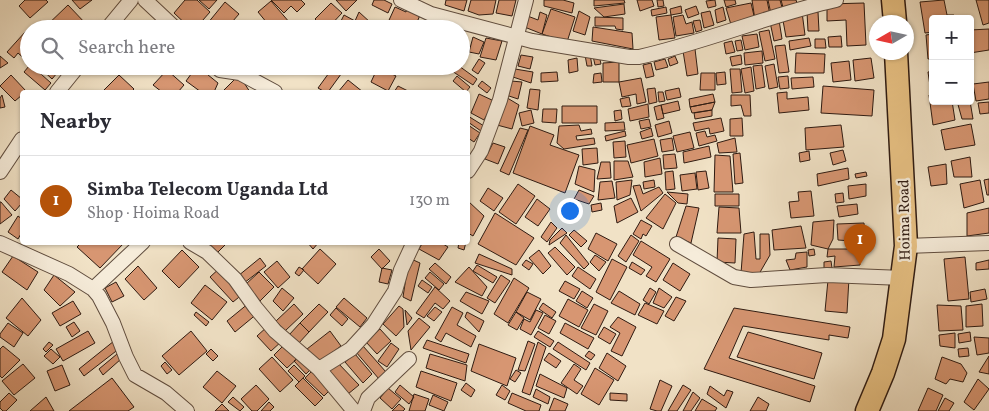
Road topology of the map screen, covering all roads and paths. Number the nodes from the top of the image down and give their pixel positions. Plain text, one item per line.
1 (146, 0) edge
2 (401, 0) edge
3 (526, 0) edge
4 (836, 0) edge
5 (893, 0) edge
6 (129, 1) edge
7 (894, 15) edge
8 (114, 20) edge
9 (167, 20) edge
10 (454, 20) edge
11 (470, 24) edge
12 (517, 36) junction
13 (896, 60) edge
14 (71, 75) edge
15 (244, 75) edge
16 (59, 90) edge
17 (272, 90) edge
18 (20, 142) edge
19 (470, 168) edge
20 (0, 172) edge
21 (989, 243) edge
22 (678, 244) dead end
23 (0, 245) edge
24 (140, 245) edge
25 (195, 245) edge
26 (410, 245) edge
27 (906, 246) junction
28 (903, 278) junction
29 (93, 289) junction
30 (409, 359) dead end
31 (319, 369) junction
32 (187, 411) edge
33 (354, 411) edge
34 (363, 411) edge
35 (867, 411) edge

1 - 9 street
2 - 10 street
3 - 12 street
4 - 12 street
5 - 7 main road
6 - 8 street
11 - 12 street
12 - 19 street
13 - 27 main road, Hoima Road
14 - 16 street
15 - 17 street
18 - 20 street
21 - 27 street
22 - 28 street
23 - 29 street
24 - 29 street
25 - 31 street
26 - 31 street
27 - 28 main road, Hoima Road
28 - 35 main road, Hoima Road
29 - 32 street
30 - 34 street
31 - 33 street

